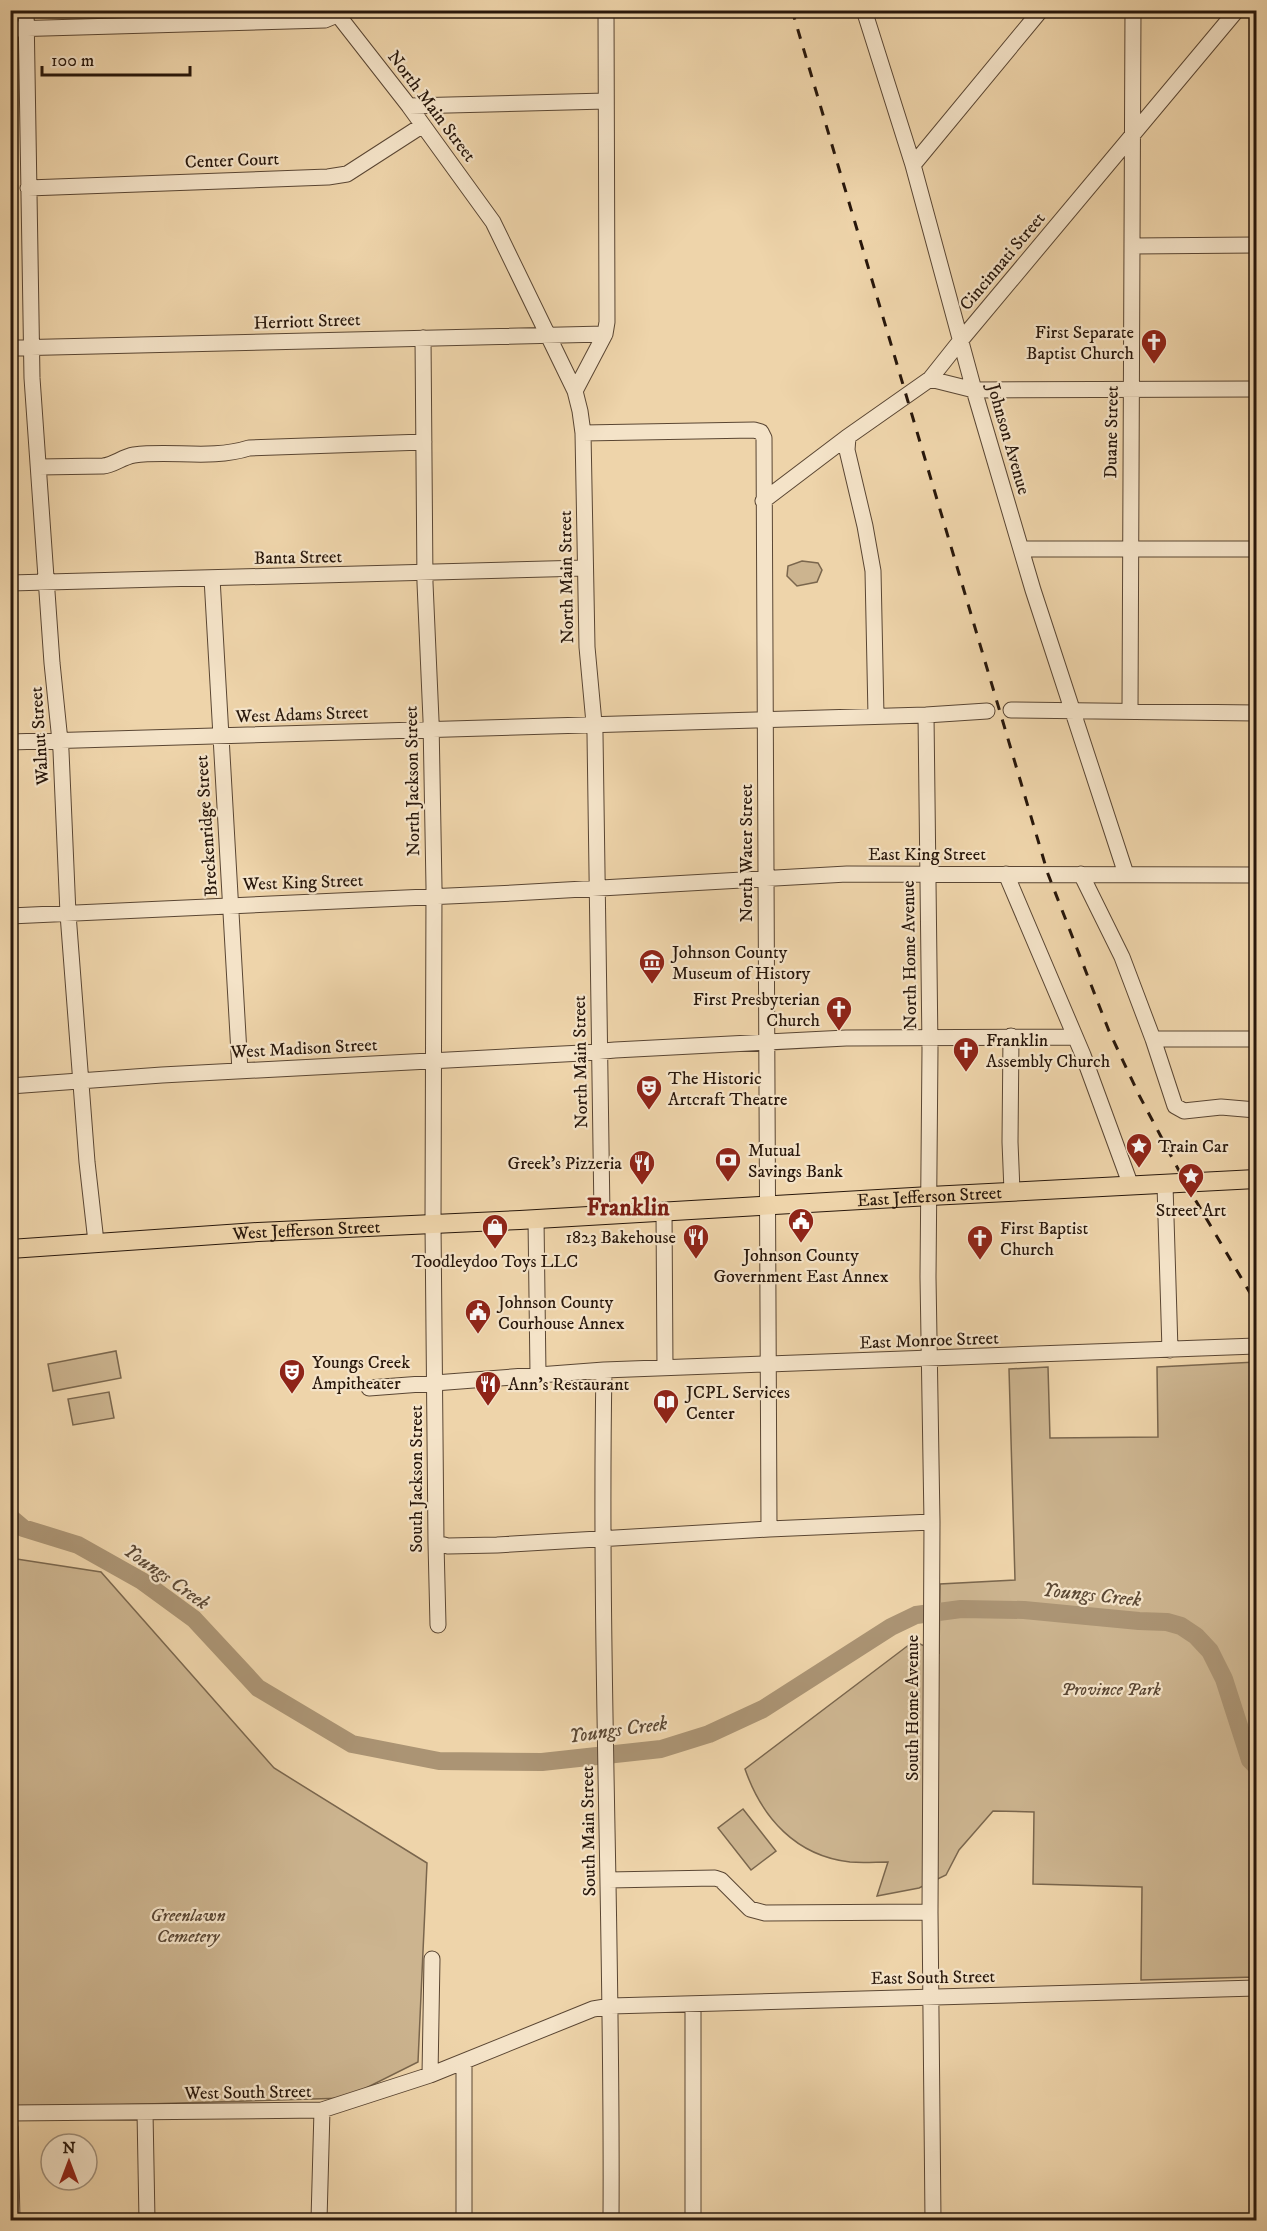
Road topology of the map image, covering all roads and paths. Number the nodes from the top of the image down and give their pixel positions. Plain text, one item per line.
1 (26, 10) edge
2 (606, 10) edge
3 (864, 10) edge
4 (1041, 10) edge
5 (1133, 10) edge
6 (1237, 10) edge
7 (336, 13) edge
8 (27, 28) junction
9 (10, 29) edge
10 (606, 101) junction
11 (409, 106) junction
12 (423, 125) junction
13 (1132, 134) junction
14 (913, 165) junction
15 (28, 188) junction
16 (1257, 244) edge
17 (1133, 246) junction
18 (605, 334) junction
19 (549, 335) junction
20 (423, 338) junction
21 (960, 340) junction
22 (10, 348) edge
23 (31, 348) junction
24 (930, 379) junction
25 (1130, 388) junction
26 (1257, 389) edge
27 (974, 390) junction
28 (575, 391) junction
29 (583, 433) junction
30 (848, 436) junction
31 (424, 442) junction
32 (39, 467) junction
33 (763, 501) junction
34 (1130, 548) junction
35 (1021, 549) junction
36 (1257, 549) edge
37 (585, 568) junction
38 (425, 573) junction
39 (212, 578) junction
40 (47, 583) junction
41 (10, 584) edge
42 (1011, 710) dead end
43 (1072, 710) junction
44 (987, 711) dead end
45 (1130, 711) junction
46 (1257, 712) edge
47 (926, 715) junction
48 (876, 716) junction
49 (765, 719) junction
50 (594, 725) junction
51 (431, 730) junction
52 (220, 736) junction
53 (60, 741) junction
54 (10, 742) edge
55 (928, 874) junction
56 (1006, 874) junction
57 (1081, 874) junction
58 (1126, 874) junction
59 (1257, 875) edge
60 (765, 878) junction
61 (598, 888) junction
62 (433, 897) junction
63 (231, 904) junction
64 (68, 914) junction
65 (10, 915) edge
66 (930, 1036) junction
67 (1011, 1036) junction
68 (1074, 1037) junction
69 (1257, 1038) edge
70 (1153, 1039) junction
71 (767, 1041) junction
72 (600, 1051) junction
73 (434, 1060) junction
74 (240, 1071) junction
75 (81, 1081) junction
76 (10, 1086) edge
77 (1257, 1110) edge
78 (1257, 1179) edge
79 (1165, 1185) junction
80 (1131, 1186) junction
81 (1012, 1191) junction
82 (930, 1196) junction
83 (767, 1205) junction
84 (664, 1211) junction
85 (602, 1215) junction
86 (536, 1219) junction
87 (433, 1224) junction
88 (96, 1242) junction
89 (10, 1249) edge
90 (1257, 1346) edge
91 (1170, 1350) junction
92 (929, 1359) junction
93 (768, 1365) junction
94 (665, 1368) junction
95 (604, 1370) junction
96 (538, 1374) junction
97 (435, 1383) junction
98 (369, 1388) dead end
99 (932, 1522) junction
100 (769, 1529) junction
101 (604, 1539) junction
102 (436, 1543) junction
103 (438, 1625) dead end
104 (608, 1880) junction
105 (930, 1912) junction
106 (432, 1959) dead end
107 (1257, 1988) edge
108 (931, 1996) junction
109 (693, 2004) junction
110 (611, 2006) junction
111 (464, 2062) junction
112 (430, 2075) junction
113 (322, 2110) junction
114 (145, 2112) junction
115 (10, 2113) edge
116 (10, 2127) edge
117 (12, 2220) edge
118 (147, 2220) edge
119 (319, 2220) edge
120 (464, 2220) edge
121 (611, 2220) edge
122 (693, 2220) edge
123 (933, 2220) edge

1 - 8 street, Walnut Street
2 - 10 street
3 - 14 street, Johnson Avenue
4 - 14 street
5 - 13 street, Duane Street
6 - 13 street, Cincinnati Street
7 - 8 street
7 - 11 street, North Main Street
8 - 9 street
8 - 15 street, Walnut Street
10 - 11 street
10 - 18 street
11 - 12 street, North Main Street
12 - 15 street, Center Court
12 - 19 street, North Main Street
13 - 17 street, Duane Street
13 - 21 street, Cincinnati Street
14 - 21 street, Johnson Avenue
15 - 23 street, Walnut Street
16 - 17 street
17 - 25 street, Duane Street
18 - 19 street, Herriott Street
18 - 28 street
19 - 20 street, Herriott Street
19 - 28 street, North Main Street
20 - 23 street, Herriott Street
20 - 31 street, North Jackson Street
21 - 24 street, Cincinnati Street
21 - 27 street, Johnson Avenue
22 - 23 street, Herriott Street
23 - 32 street, Walnut Street
24 - 27 street
24 - 30 street, Cincinnati Street
25 - 26 street
25 - 27 street
25 - 34 street, Duane Street
27 - 35 street, Johnson Avenue
28 - 29 street, North Main Street
29 - 33 street, North Water Street
29 - 37 street, North Main Street
30 - 33 street, Cincinnati Street
30 - 48 street
31 - 32 street
31 - 38 street, North Jackson Street
32 - 40 street, Walnut Street
33 - 49 street, North Water Street
34 - 35 street
34 - 36 street
34 - 45 street, Duane Street
35 - 43 street, Johnson Avenue
37 - 38 street, Banta Street
37 - 50 street, North Main Street
38 - 39 street, Banta Street
38 - 51 street, North Jackson Street
39 - 40 street, Banta Street
39 - 52 street, Breckenridge Street
40 - 41 street, Banta Street
40 - 53 street, Walnut Street
42 - 43 street
43 - 45 street
43 - 58 street, Johnson Avenue
44 - 47 street, West Adams Street
45 - 46 street
47 - 48 street, West Adams Street
47 - 55 street, North Home Avenue
48 - 49 street, West Adams Street
49 - 50 street, West Adams Street
49 - 60 street, North Water Street
50 - 51 street, West Adams Street
50 - 61 street, North Main Street
51 - 52 street, West Adams Street
51 - 62 street, North Jackson Street
52 - 53 street, West Adams Street
52 - 63 street, Breckenridge Street
53 - 54 street, West Adams Street
53 - 64 street, Walnut Street
55 - 56 street, East King Street
55 - 60 street, East King Street
55 - 66 street, North Home Avenue
56 - 57 street, East King Street
56 - 68 street
57 - 58 street, East King Street
57 - 70 street
58 - 59 street, East King Street
60 - 61 street, East King Street
60 - 71 street, North Water Street
61 - 62 street, West King Street
61 - 72 street, North Main Street
62 - 63 street, West King Street
62 - 73 street, North Jackson Street
63 - 64 street, West King Street
63 - 74 street, Breckenridge Street
64 - 65 street, West King Street
64 - 75 street, Walnut Street
66 - 67 street, West Madison Street
66 - 71 street, West Madison Street
66 - 82 street, North Home Avenue
67 - 68 street, West Madison Street
67 - 81 street
68 - 80 street
69 - 70 street
70 - 77 street
71 - 72 street, West Madison Street
71 - 83 street, North Water Street
72 - 73 street, West Madison Street
72 - 85 street, North Main Street
73 - 74 street, West Madison Street
73 - 87 street, North Jackson Street
74 - 75 street, West Madison Street
75 - 76 street, West Madison Street
75 - 88 street, Walnut Street
78 - 79 main road, East Jefferson Street
79 - 80 main road, East Jefferson Street
79 - 91 street
80 - 81 main road, East Jefferson Street
81 - 82 main road, East Jefferson Street
82 - 83 main road, East Jefferson Street
82 - 92 street, South Home Avenue
83 - 84 main road, East Jefferson Street
83 - 93 street, North Water Street
84 - 85 main road, East Jefferson Street
84 - 94 street
85 - 86 main road, West Jefferson Street
86 - 87 main road, West Jefferson Street
86 - 96 street
87 - 88 main road, West Jefferson Street
87 - 97 street, South Jackson Street
88 - 89 main road, West Jefferson Street
90 - 91 street, East Monroe Street
91 - 92 street, East Monroe Street
92 - 93 street, East Monroe Street
92 - 99 street, South Home Avenue
93 - 94 street, East Monroe Street
93 - 100 street, North Water Street
94 - 95 street, East Monroe Street
95 - 96 street, East Monroe Street
95 - 101 street, South Main Street
96 - 97 street, East Monroe Street
97 - 98 street, East Monroe Street
97 - 102 street, South Jackson Street
99 - 100 street
99 - 105 street, South Home Avenue
100 - 101 street
101 - 102 street
101 - 104 street, South Main Street
102 - 103 street, South Jackson Street
104 - 105 street
104 - 110 street, South Main Street
105 - 108 street, South Home Avenue
106 - 112 street
107 - 108 street, East South Street
108 - 109 street, East South Street
108 - 123 street, South Home Avenue
109 - 110 street, East South Street
109 - 122 street
110 - 111 street, West South Street
110 - 121 street, South Main Street
111 - 112 street, West South Street
111 - 120 street
112 - 113 street, West South Street
113 - 114 street, West South Street
113 - 119 street
114 - 115 street, West South Street
114 - 118 street
116 - 117 street

